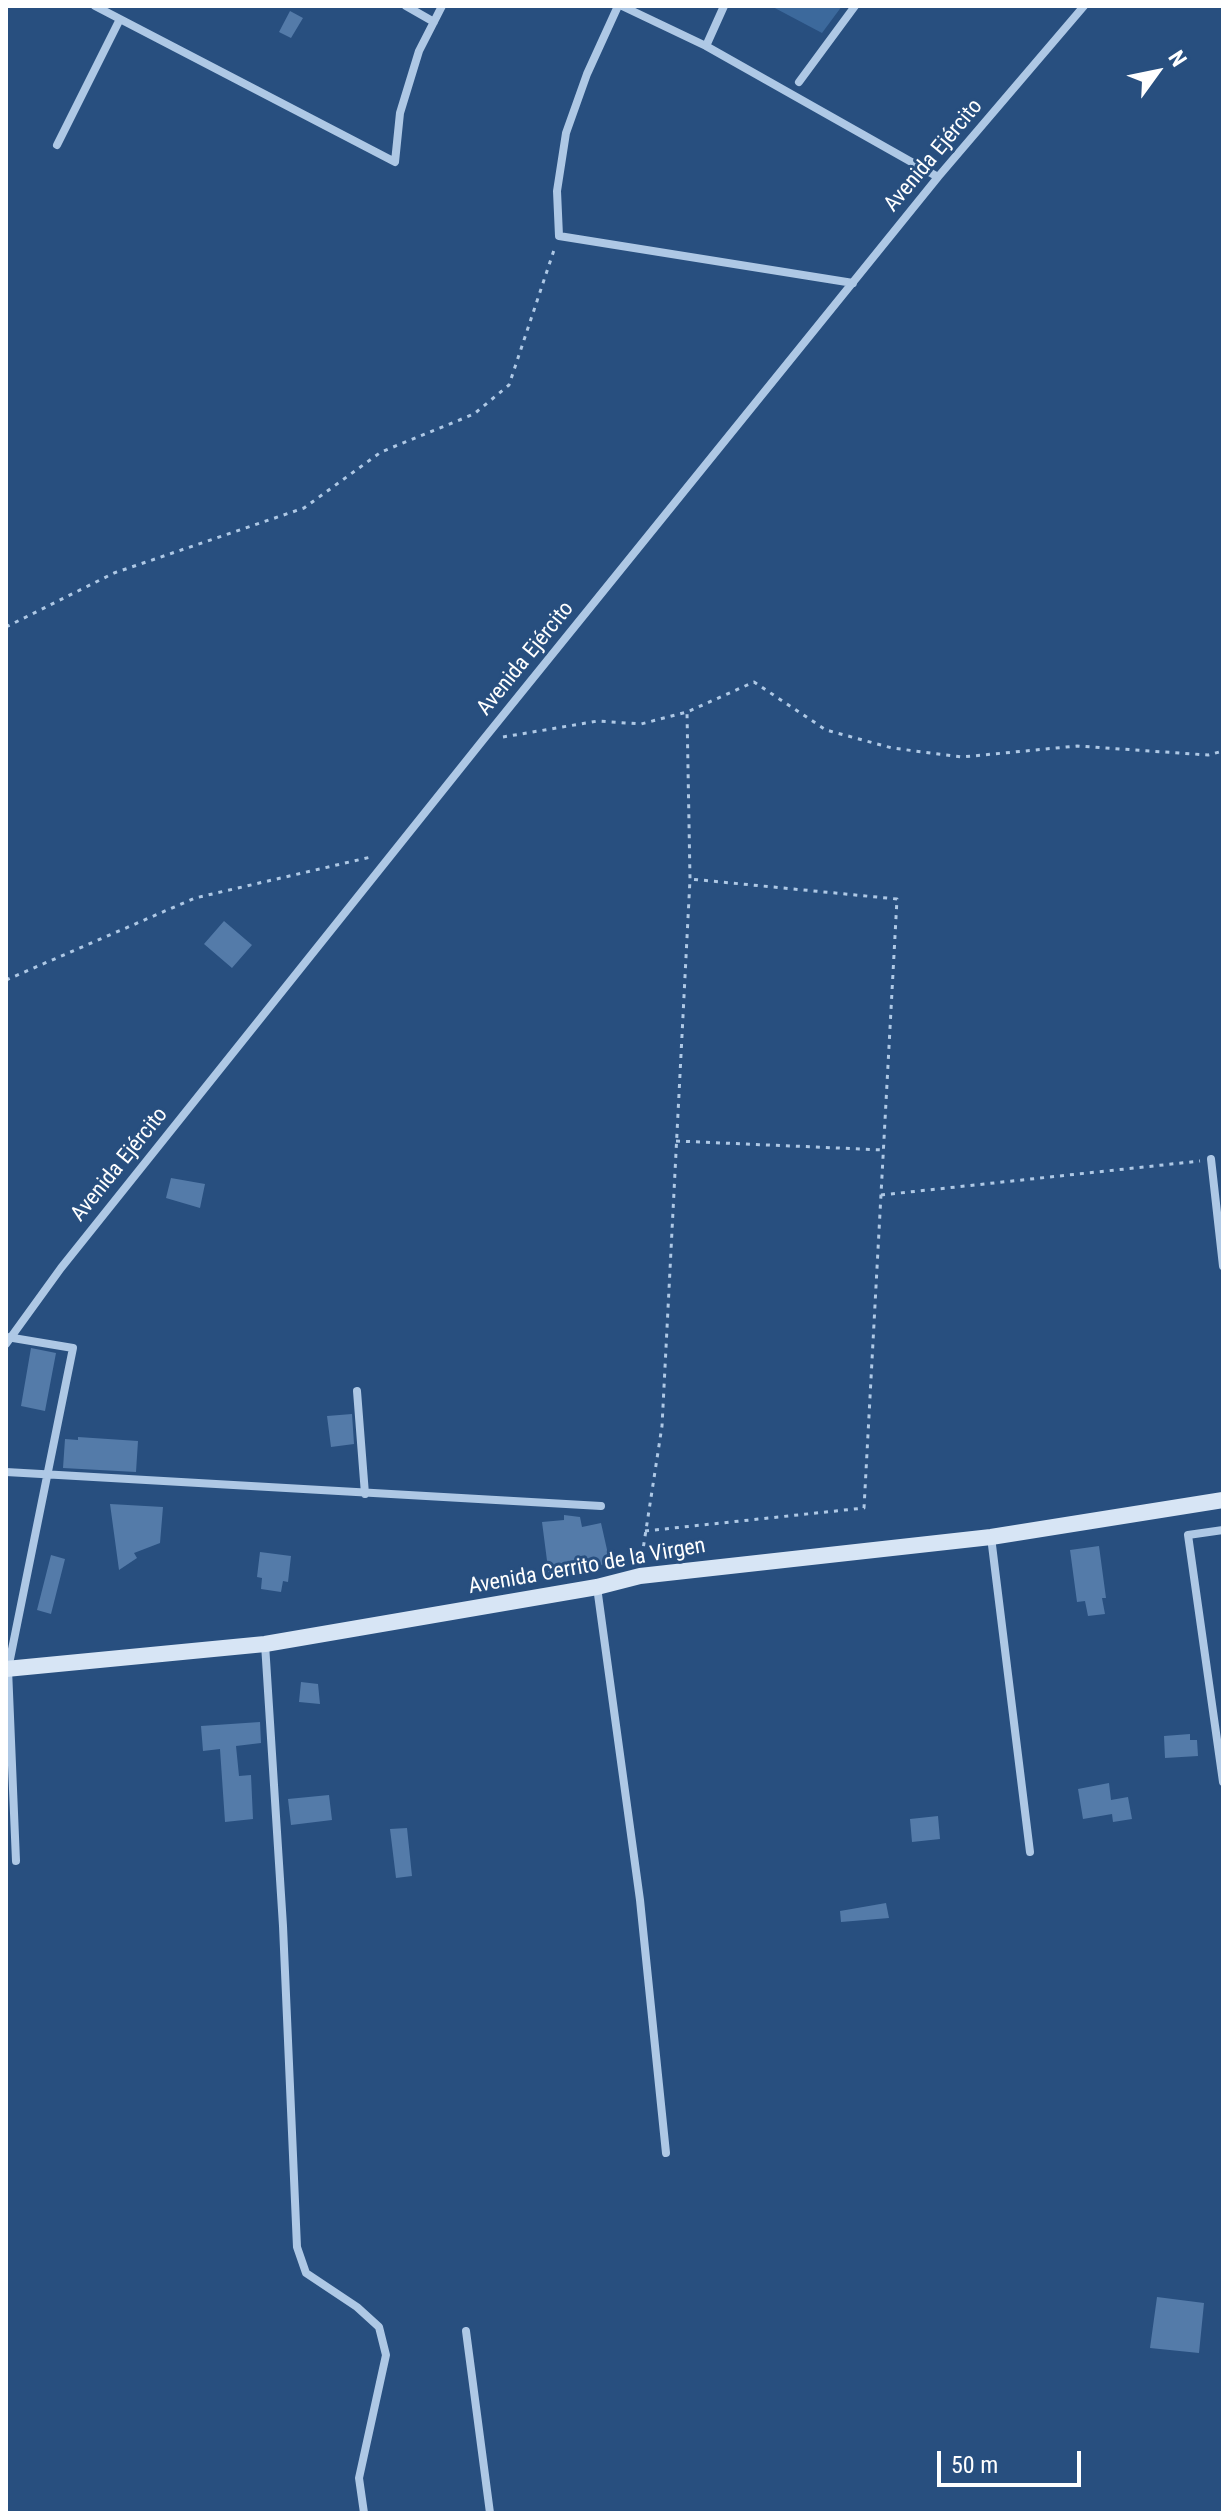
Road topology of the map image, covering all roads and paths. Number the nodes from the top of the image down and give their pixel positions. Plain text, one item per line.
1 (95, 6) edge
2 (406, 6) edge
3 (442, 6) edge
4 (620, 6) edge
5 (724, 6) edge
6 (855, 6) edge
7 (1084, 6) edge
8 (120, 19) junction
9 (434, 22) junction
10 (706, 46) junction
11 (799, 82) dead end
12 (57, 145) dead end
13 (938, 177) junction
14 (559, 236) junction
15 (853, 283) junction
16 (6, 627) edge
17 (687, 712) junction
18 (483, 740) junction
19 (1223, 751) edge
20 (394, 852) junction
21 (690, 879) junction
22 (6, 980) edge
23 (676, 1141) junction
24 (884, 1150) junction
25 (1211, 1159) joint
26 (881, 1195) junction
27 (1223, 1266) edge
28 (8, 1339) edge
29 (357, 1391) dead end
30 (6, 1472) edge
31 (48, 1474) junction
32 (365, 1494) junction
33 (1223, 1500) edge
34 (601, 1506) dead end
35 (1223, 1530) edge
36 (645, 1531) junction
37 (991, 1537) junction
38 (640, 1576) junction
39 (597, 1587) junction
40 (265, 1644) junction
41 (7, 1669) edge
42 (1223, 1700) edge
43 (1211, 1702) junction
44 (1223, 1782) edge
45 (1030, 1852) dead end
46 (16, 1861) dead end
47 (666, 2153) dead end
48 (466, 2331) dead end
49 (364, 2513) edge
50 (490, 2513) edge

1 - 8 street
2 - 9 street
3 - 9 street
4 - 10 street
4 - 14 street
5 - 10 street
6 - 11 street
7 - 13 street, Avenida Ejército
8 - 9 street
8 - 12 street
10 - 13 street
13 - 15 street, Avenida Ejército
14 - 15 street
14 - 16 path
15 - 18 street, Avenida Ejército
17 - 18 path
17 - 19 path
17 - 21 path
18 - 20 street, Avenida Ejército
20 - 22 path
20 - 28 street, Avenida Ejército
21 - 23 path
21 - 24 path
23 - 24 path
23 - 36 path
24 - 26 path
25 - 26 path
25 - 27 street
26 - 36 path
28 - 31 street
29 - 32 street
30 - 31 street
31 - 32 street
31 - 41 street
32 - 34 street
33 - 37 street, Avenida Cerrito de la Virgen
35 - 43 street
36 - 38 path
37 - 38 street, Avenida Cerrito de la Virgen
37 - 45 street
38 - 39 street, Avenida Cerrito de la Virgen
39 - 40 street, Avenida Cerrito de la Virgen
39 - 47 street
40 - 41 street, Avenida Cerrito de la Virgen
40 - 49 street
41 - 46 street
42 - 43 street
43 - 44 street
48 - 50 street

